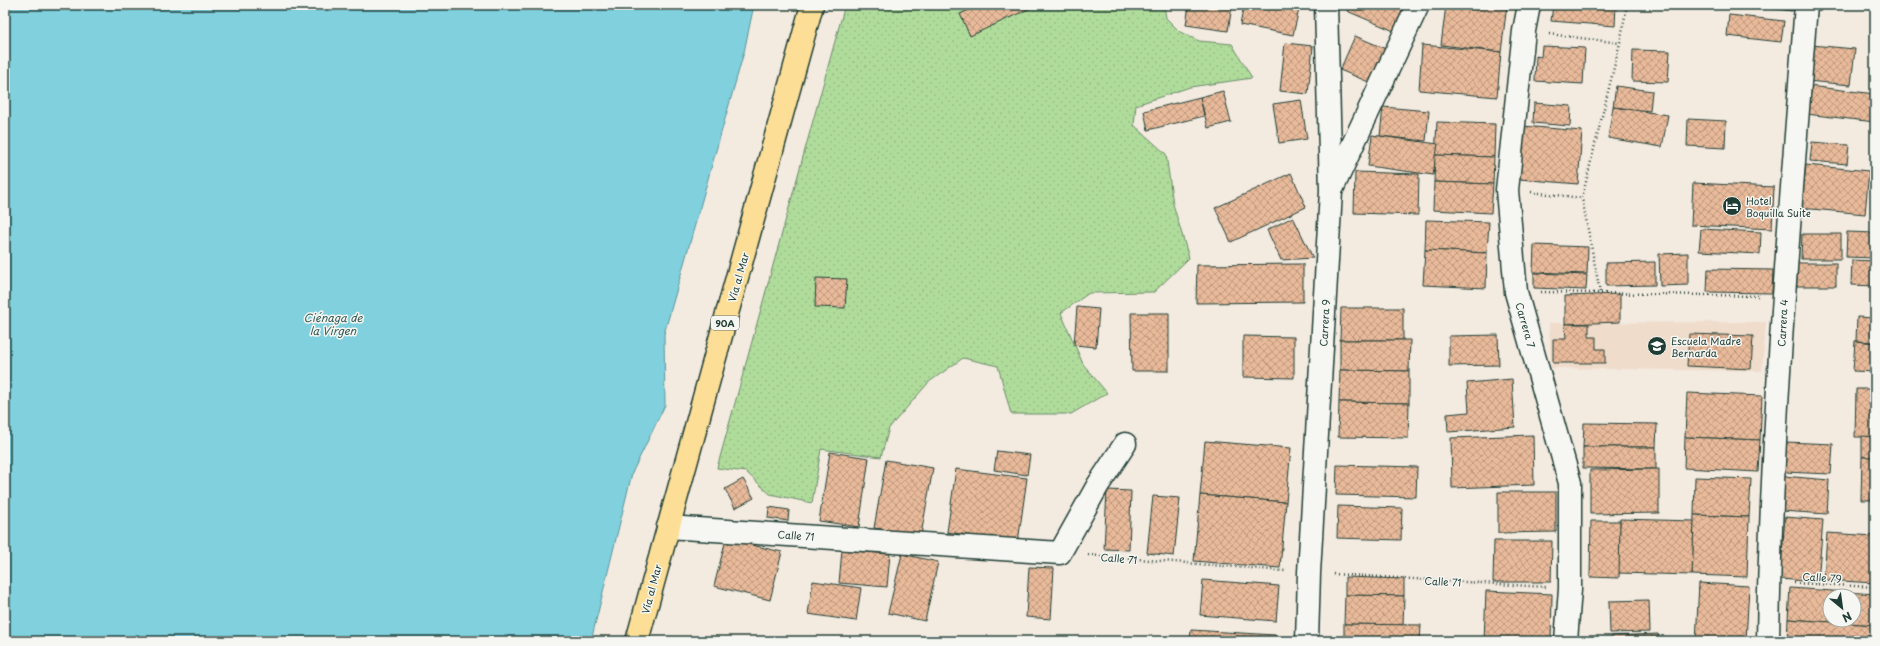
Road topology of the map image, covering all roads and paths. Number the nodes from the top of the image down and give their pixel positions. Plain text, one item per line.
1 (812, 5) edge
2 (1326, 5) edge
3 (1418, 5) edge
4 (1529, 5) edge
5 (1627, 5) edge
6 (1806, 5) edge
7 (1524, 31) junction
8 (1620, 43) junction
9 (1507, 190) junction
10 (1331, 191) junction
11 (1582, 198) junction
12 (1516, 292) junction
13 (1600, 292) junction
14 (1783, 297) junction
15 (1125, 444) dead end
16 (668, 527) junction
17 (1060, 553) junction
18 (1309, 573) junction
19 (1769, 582) junction
20 (1875, 587) edge
21 (1570, 589) junction
22 (637, 641) edge
23 (1307, 641) edge
24 (1566, 641) edge
25 (1768, 641) edge

1 - 16 highway, Vía al Mar / 90A
2 - 10 street, Carrera 9
3 - 10 street
4 - 7 street, Carrera 7
5 - 8 path
6 - 14 street, Carrera 4
7 - 8 path
7 - 9 street, Carrera 7
8 - 11 path
9 - 11 path
9 - 12 street, Carrera 7
10 - 18 street, Carrera 9
11 - 13 path
12 - 13 path
12 - 21 street, Carrera 7
13 - 14 path
14 - 19 street, Carrera 4
15 - 17 street
16 - 17 street, Calle 71
16 - 22 highway, Vía al Mar / 90A
17 - 18 path, Calle 71
18 - 21 path, Calle 71
18 - 23 street, Carrera 9
19 - 20 path, Calle 79
19 - 25 street, Carrera 4
21 - 24 street, Carrera 7

